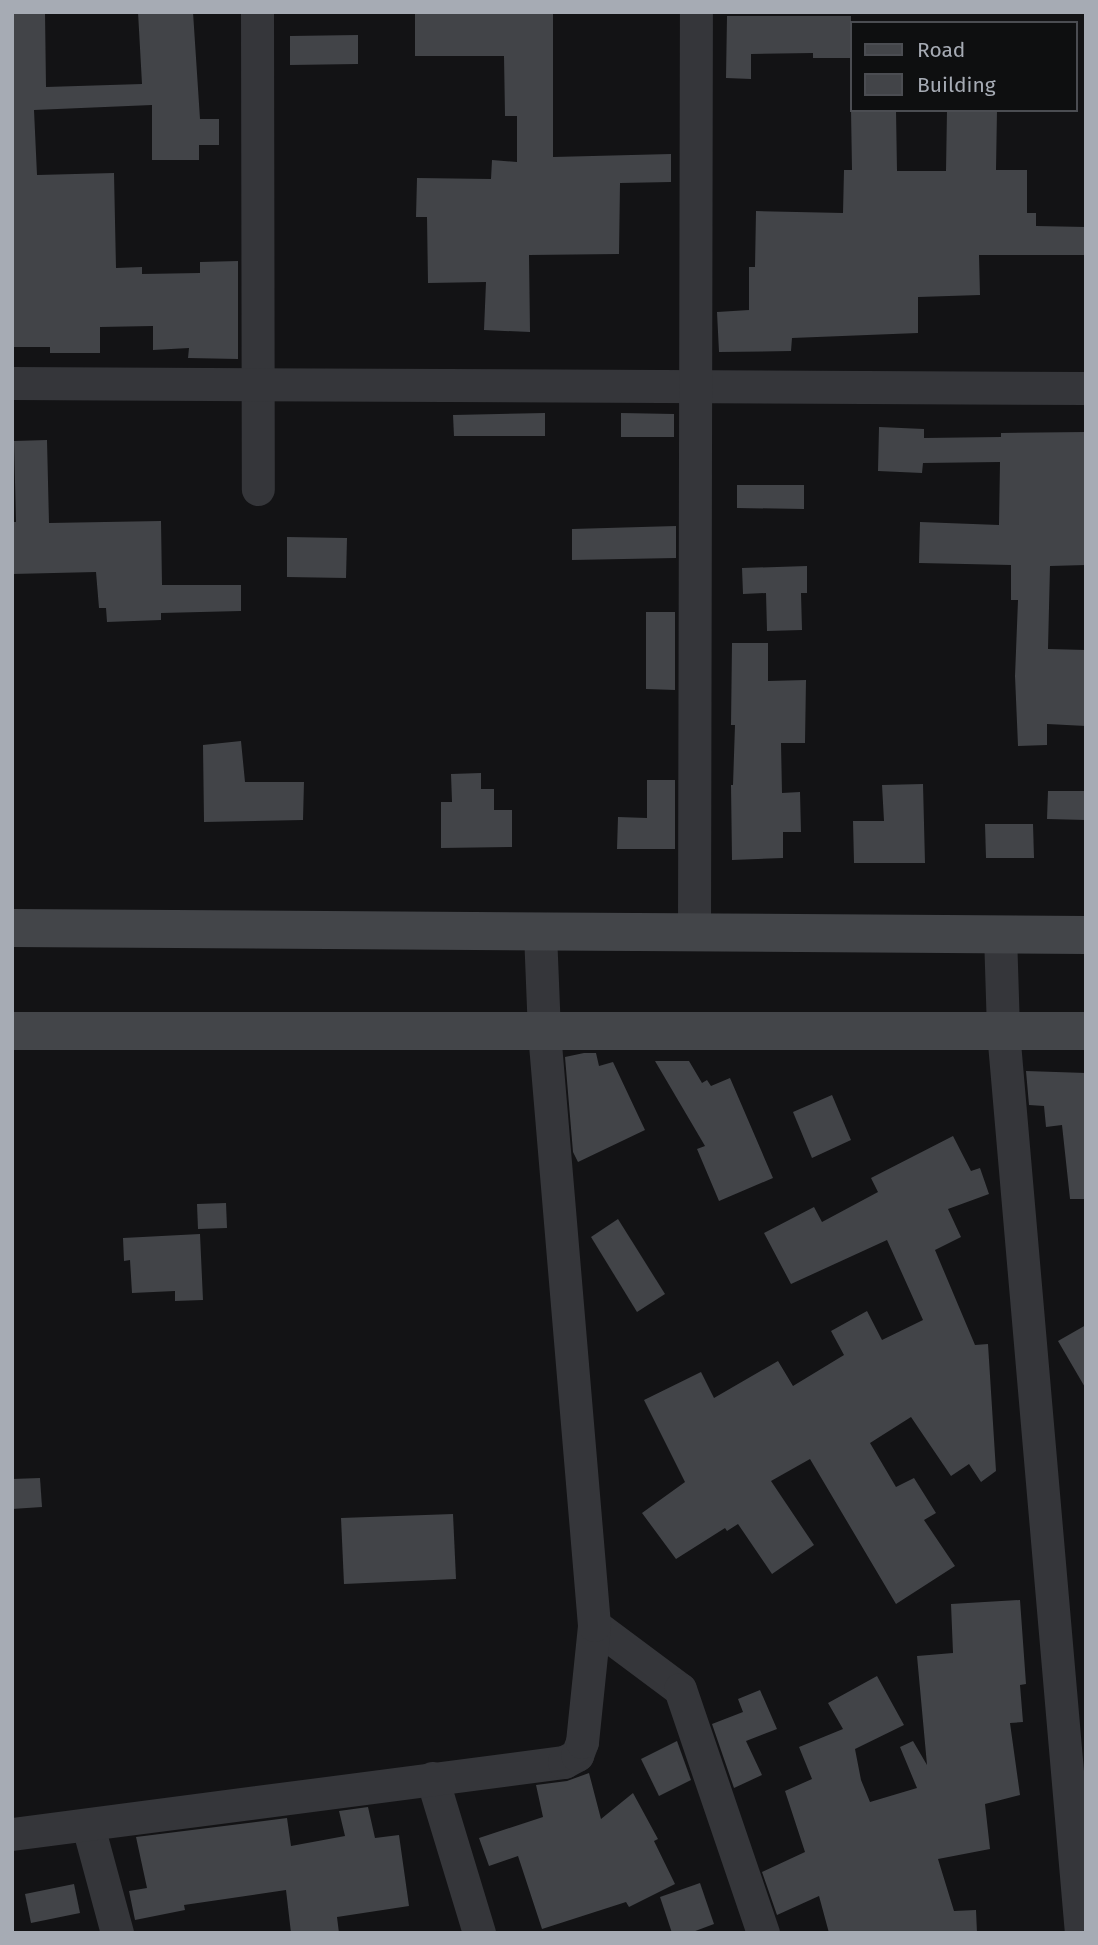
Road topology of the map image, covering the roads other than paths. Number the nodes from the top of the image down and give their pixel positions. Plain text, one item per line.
1 (257, 12) edge
2 (696, 12) edge
3 (12, 383) edge
4 (258, 383) junction
5 (695, 384) junction
6 (1086, 388) edge
7 (258, 489) dead end
8 (12, 928) edge
9 (540, 932) junction
10 (694, 933) junction
11 (1000, 934) junction
12 (1086, 935) edge
13 (12, 1031) edge
14 (1003, 1031) junction
15 (1086, 1031) edge
16 (544, 1032) junction
17 (594, 1625) junction
18 (432, 1778) junction
19 (88, 1826) junction
20 (12, 1834) edge
21 (117, 1933) edge
22 (479, 1933) edge
23 (763, 1933) edge
24 (1081, 1933) edge

1 - 4 street
2 - 5 street
3 - 4 street
4 - 5 street
4 - 7 street
5 - 6 street
5 - 10 street
8 - 9 main road
9 - 10 main road
9 - 16 street
10 - 11 main road
11 - 12 main road
11 - 14 street
13 - 16 main road
14 - 15 main road
14 - 16 main road
14 - 24 street
16 - 17 street
17 - 18 street
17 - 23 street
18 - 19 street
18 - 22 street
19 - 20 street
19 - 21 street

